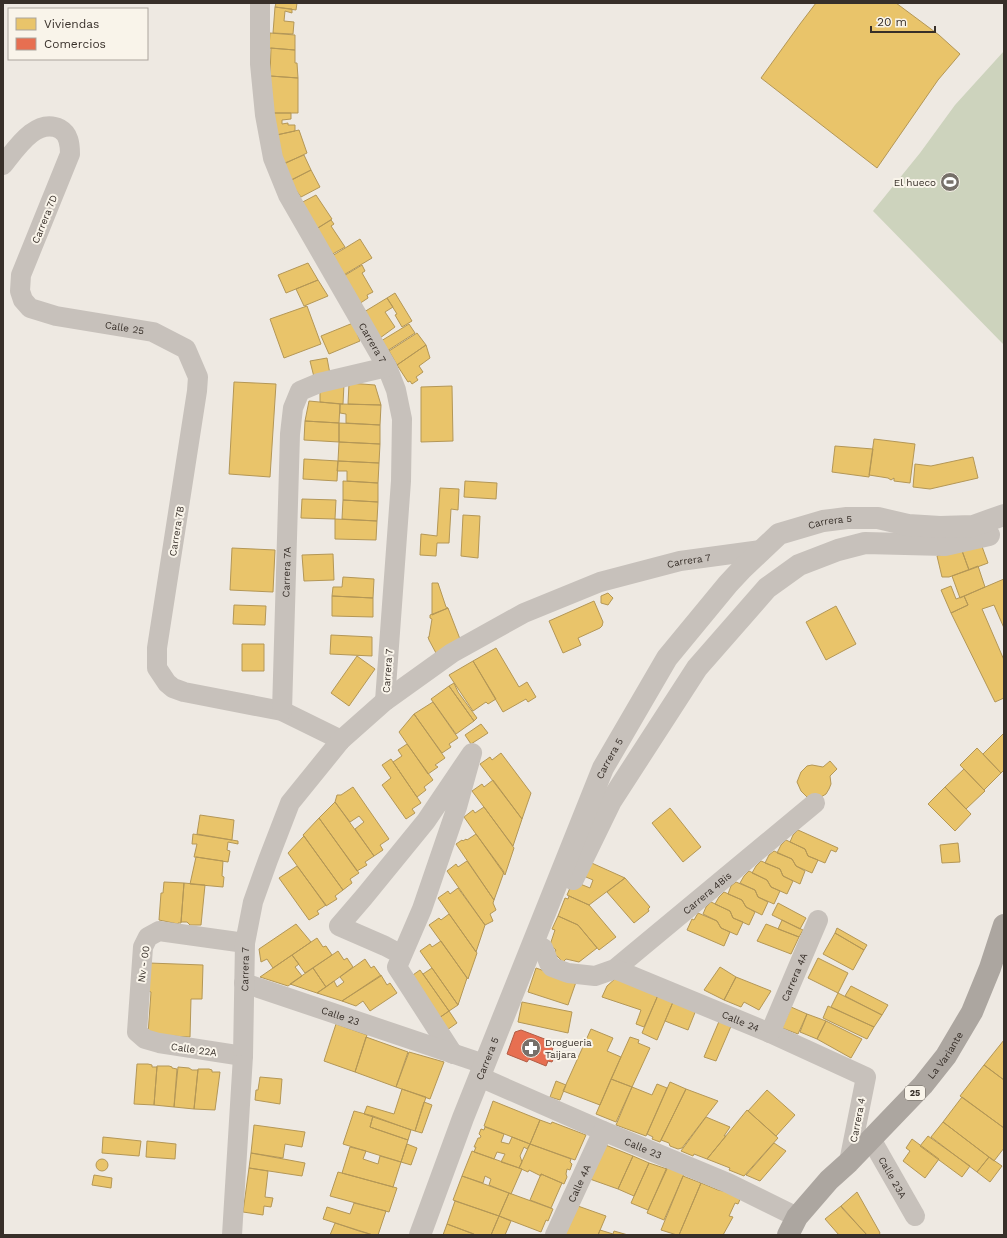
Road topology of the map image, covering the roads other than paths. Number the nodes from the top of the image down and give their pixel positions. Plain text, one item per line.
1 (260, 3) edge
2 (3, 165) edge
3 (30, 308) joint
4 (387, 367) junction
5 (198, 376) joint
6 (1002, 517) edge
7 (761, 550) junction
8 (385, 701) junction
9 (282, 710) junction
10 (341, 740) junction
11 (814, 803) dead end
12 (818, 920) dead end
13 (1004, 925) edge
14 (245, 943) junction
15 (543, 948) junction
16 (402, 955) junction
17 (615, 969) junction
18 (244, 983) junction
19 (770, 1033) junction
20 (144, 1039) joint
21 (453, 1054) junction
22 (243, 1056) junction
23 (486, 1073) junction
24 (866, 1077) joint
25 (603, 1131) junction
26 (870, 1140) junction
27 (849, 1162) junction
28 (915, 1216) dead end
29 (792, 1226) edge
30 (232, 1235) edge
31 (420, 1235) edge
32 (432, 1235) edge
33 (555, 1235) edge

1 - 4 street, Carrera 7
2 - 3 street, Carrera 7D
3 - 5 street, Calle 25
4 - 8 street, Carrera 7
4 - 9 street, Carrera 7A
5 - 9 street, Carrera 7B
6 - 7 street, Carrera 5
6 - 15 street, Carrera 5
7 - 8 street, Carrera 7
7 - 23 street, Carrera 5
8 - 10 street, Carrera 7
9 - 10 street
10 - 14 street, Carrera 7
11 - 17 street, Carrera 4Bis
12 - 19 street, Carrera 4A
13 - 26 main road, La Variante / 25
14 - 18 street, Carrera 7
14 - 20 street, Nv - 00
15 - 17 street, Carrera 4Bis
15 - 23 street, Carrera 5
16 - 16 street
16 - 21 street
17 - 19 street, Calle 24
18 - 21 street, Calle 23
18 - 22 street, Carrera 7
19 - 24 street, Calle 24
20 - 22 street, Calle 22A
21 - 23 street, Calle 23
22 - 30 street, Carrera 7
23 - 25 street, Calle 23
23 - 31 street, Carrera 5
23 - 32 street, Carrera 5
24 - 27 street, Carrera 4
25 - 29 street, Calle 23
25 - 33 street, Calle 4A
26 - 27 main road, La Variante / 25
26 - 28 street, Calle 23A
27 - 29 main road, La Variante / 25

